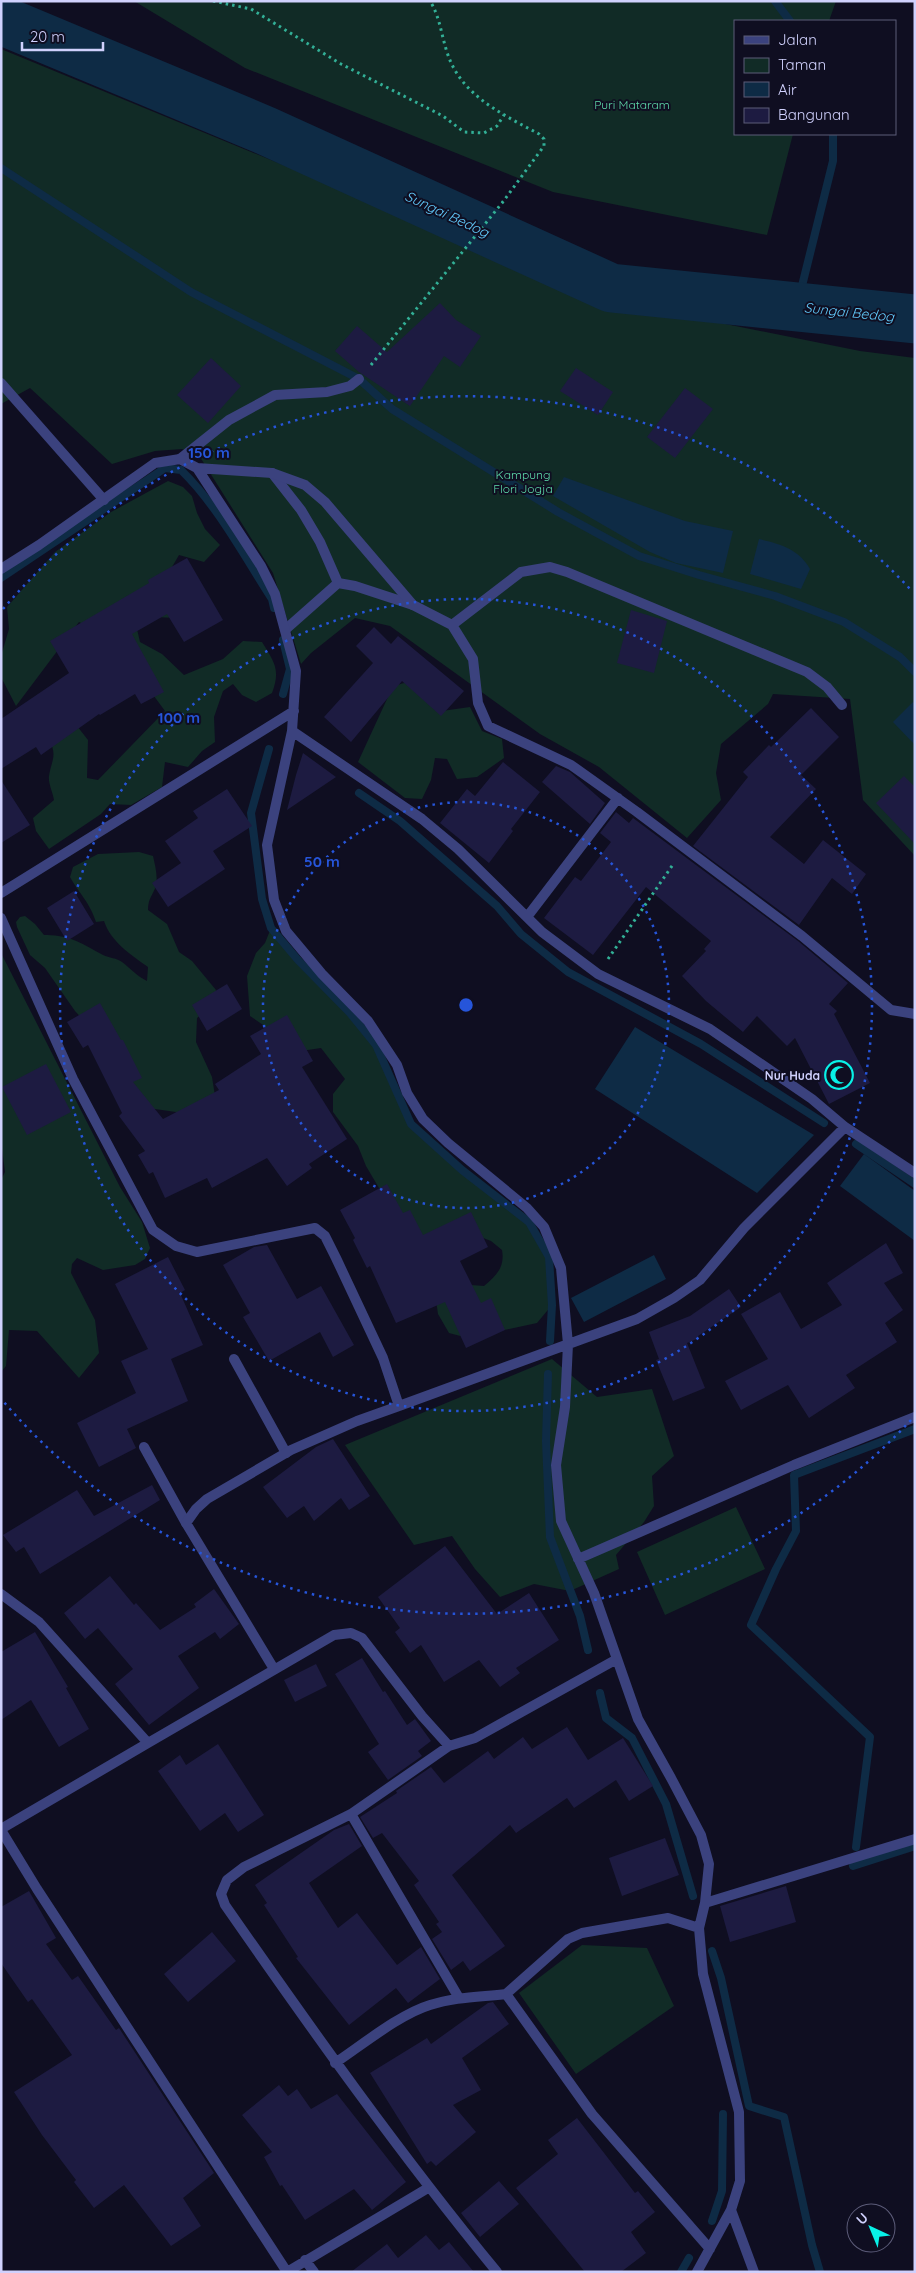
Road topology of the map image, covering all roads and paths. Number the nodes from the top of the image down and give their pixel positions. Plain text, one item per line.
1 (213, 1) edge
2 (430, 1) edge
3 (504, 115) junction
4 (359, 380) joint
5 (1, 383) edge
6 (180, 460) junction
7 (198, 468) junction
8 (272, 473) junction
9 (104, 500) junction
10 (1, 569) edge
11 (338, 583) junction
12 (413, 605) junction
13 (452, 625) junction
14 (286, 629) junction
15 (842, 705) dead end
16 (294, 711) junction
17 (292, 731) junction
18 (618, 798) junction
19 (684, 849) junction
20 (1, 893) edge
21 (1, 918) edge
22 (527, 918) junction
23 (598, 974) junction
24 (915, 1014) edge
25 (845, 1127) junction
26 (915, 1174) edge
27 (568, 1344) junction
28 (234, 1359) dead end
29 (399, 1406) junction
30 (915, 1417) edge
31 (144, 1447) dead end
32 (286, 1454) junction
33 (186, 1523) junction
34 (578, 1558) junction
35 (1, 1594) edge
36 (617, 1659) junction
37 (274, 1669) junction
38 (148, 1743) junction
39 (450, 1746) junction
40 (351, 1814) junction
41 (1, 1829) edge
42 (915, 1839) edge
43 (705, 1903) junction
44 (698, 1928) junction
45 (506, 1994) junction
46 (459, 1998) junction
47 (335, 2063) junction
48 (428, 2188) junction
49 (731, 2210) junction
50 (710, 2249) junction
51 (305, 2260) junction
52 (287, 2272) edge
53 (314, 2272) edge
54 (497, 2272) edge
55 (697, 2272) edge
56 (754, 2272) edge

1 - 3 path
2 - 3 path
3 - 4 path
4 - 6 street
5 - 9 street
6 - 7 street
6 - 9 street
7 - 8 street
7 - 14 street
8 - 11 street
8 - 12 street
9 - 10 street
11 - 12 street
11 - 14 street
12 - 13 street
13 - 15 street
13 - 18 street
14 - 16 street
16 - 17 street
16 - 20 street
17 - 22 street
17 - 27 street
18 - 19 street
18 - 22 street
19 - 23 path
19 - 24 street
21 - 29 street
22 - 23 street
23 - 25 street
25 - 26 street
25 - 27 street
27 - 29 street
27 - 34 street
28 - 32 street
29 - 32 street
30 - 34 street
31 - 33 street
32 - 33 street
33 - 37 street
34 - 36 street
35 - 38 street
36 - 39 street
36 - 43 street
37 - 38 street
37 - 39 street
38 - 41 street
39 - 40 street
40 - 46 street
40 - 47 street
41 - 52 street
42 - 43 street
43 - 44 street
44 - 45 street
44 - 49 street
45 - 46 street
45 - 50 street
46 - 47 street
47 - 48 street
48 - 51 street
48 - 54 street
49 - 50 street
49 - 56 street
50 - 55 street
51 - 52 street
51 - 53 street

